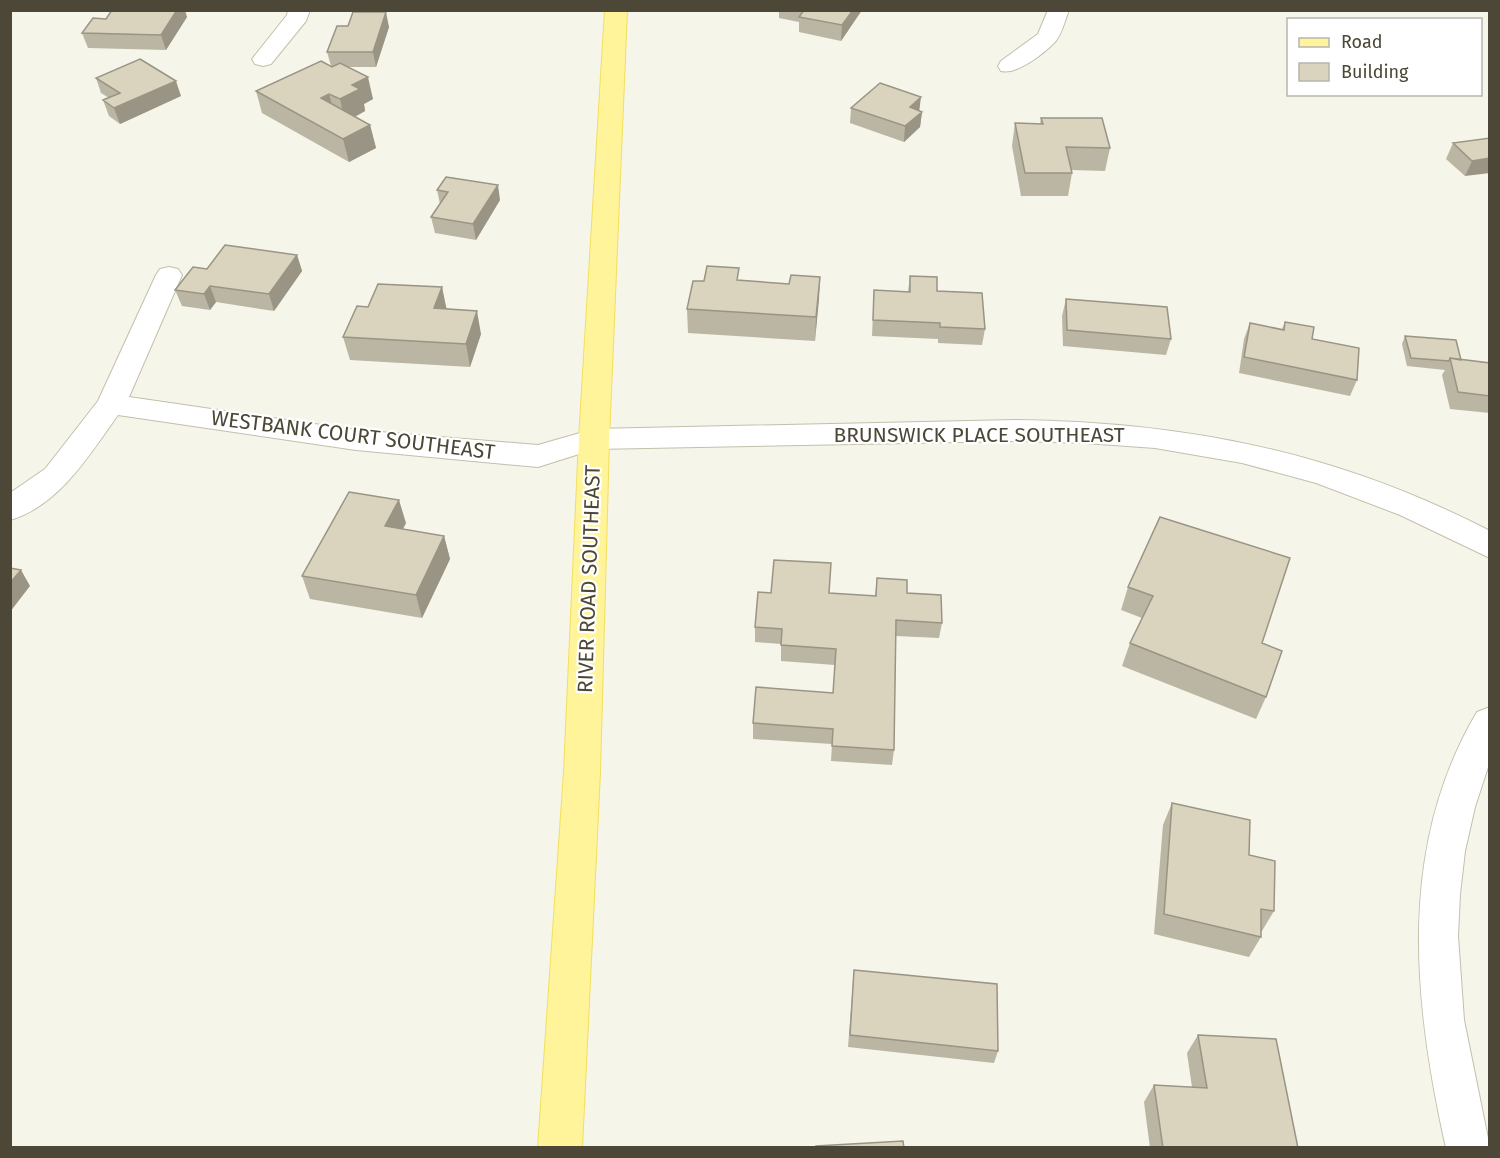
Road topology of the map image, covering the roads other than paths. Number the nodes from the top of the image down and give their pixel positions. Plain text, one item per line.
1 (299, 10) edge
2 (616, 10) edge
3 (1059, 10) edge
4 (263, 59) dead end
5 (1009, 66) dead end
6 (169, 275) dead end
7 (111, 404) junction
8 (594, 439) junction
9 (56, 477) junction
10 (10, 489) edge
11 (10, 509) edge
12 (1490, 546) edge
13 (1490, 722) edge
14 (560, 1148) edge
15 (1468, 1148) edge

1 - 4 street
2 - 8 main road, RIVER ROAD SOUTHEAST
3 - 5 street
6 - 7 street
7 - 8 street, WESTBANK COURT SOUTHEAST
7 - 9 street
8 - 12 street, BRUNSWICK PLACE SOUTHEAST
8 - 14 main road, RIVER ROAD SOUTHEAST
9 - 10 street
9 - 11 street
13 - 15 street

